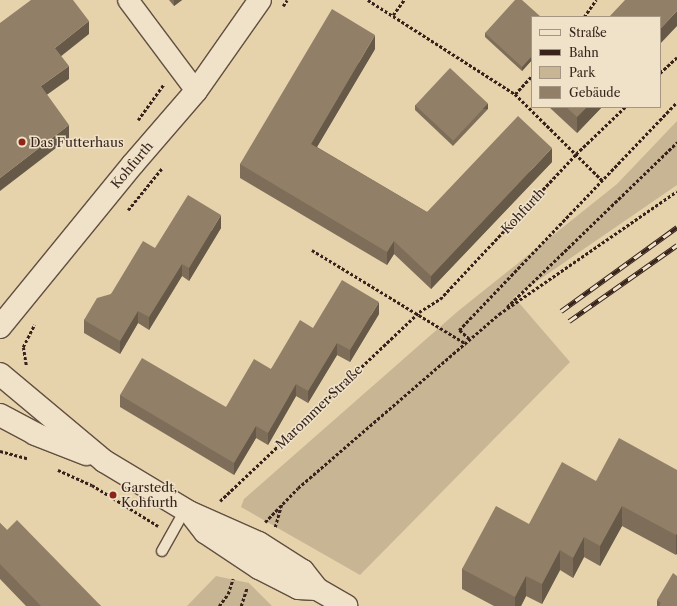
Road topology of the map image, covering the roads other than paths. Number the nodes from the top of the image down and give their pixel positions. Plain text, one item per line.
1 (128, 0) edge
2 (260, 0) edge
3 (196, 91) junction
4 (0, 327) edge
5 (0, 374) edge
6 (0, 415) edge
7 (104, 462) junction
8 (187, 511) junction
9 (162, 551) dead end
10 (341, 605) edge

1 - 3 street
2 - 3 street, Kohfurth
3 - 4 street, Kohfurth
5 - 7 street
6 - 7 street
7 - 8 street
8 - 9 lane
8 - 10 street

